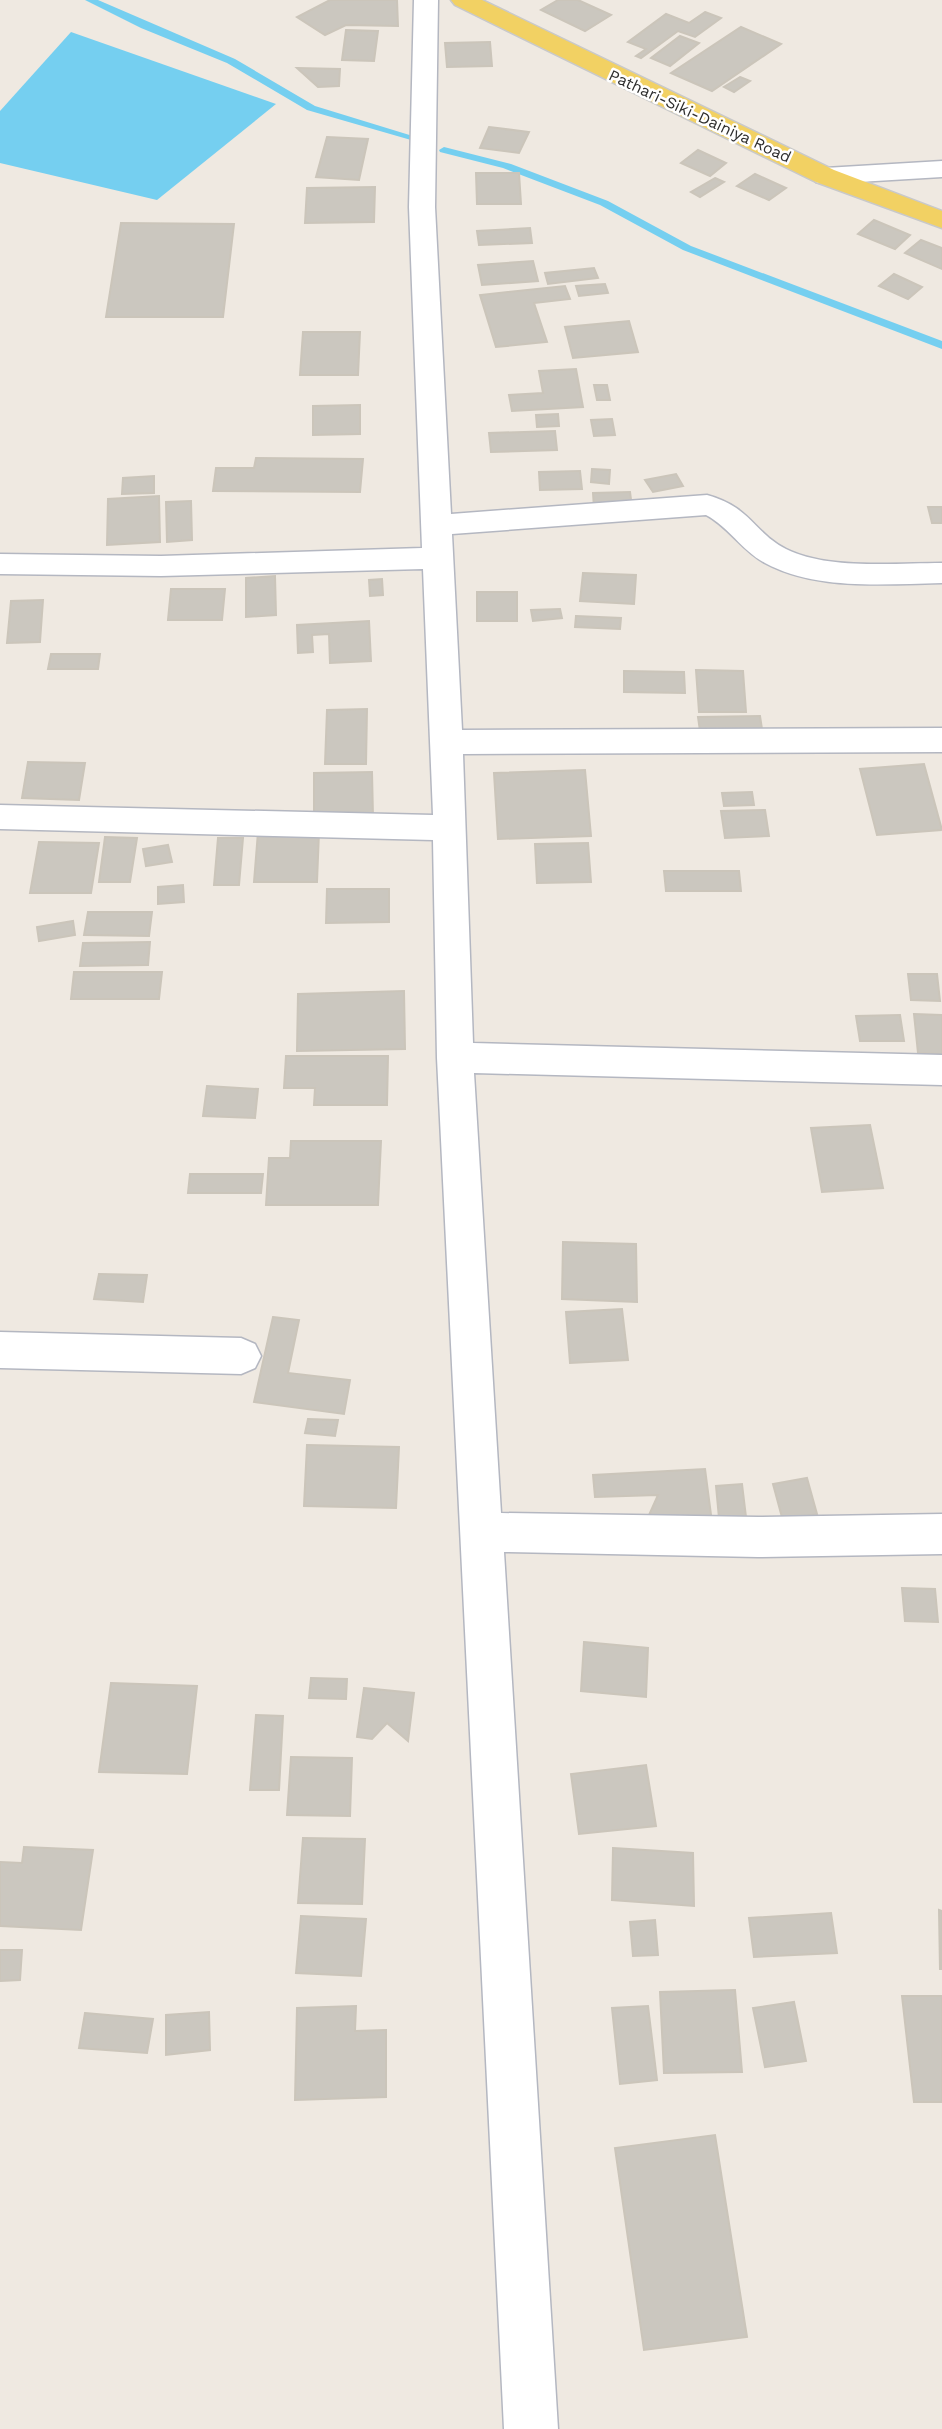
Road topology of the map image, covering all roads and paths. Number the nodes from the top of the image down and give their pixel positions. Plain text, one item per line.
1 (426, 0) edge
2 (463, 0) edge
3 (942, 169) edge
4 (825, 176) junction
5 (942, 220) edge
6 (438, 542) junction
7 (0, 564) edge
8 (942, 573) edge
9 (942, 740) edge
10 (446, 742) junction
11 (0, 817) edge
12 (450, 828) junction
13 (455, 1059) junction
14 (942, 1070) edge
15 (0, 1350) edge
16 (241, 1356) dead end
17 (481, 1532) junction
18 (942, 1534) edge
19 (531, 2429) edge

1 - 6 street
2 - 4 main road, Pathari-Siki-Dainiya Road
3 - 4 street
4 - 5 main road, Pathari-Siki-Dainiya Road
6 - 7 street
6 - 8 street
6 - 10 street
9 - 10 street
10 - 12 street
11 - 12 street
12 - 13 street
13 - 14 street
13 - 17 street
15 - 16 street
17 - 18 street
17 - 19 street

